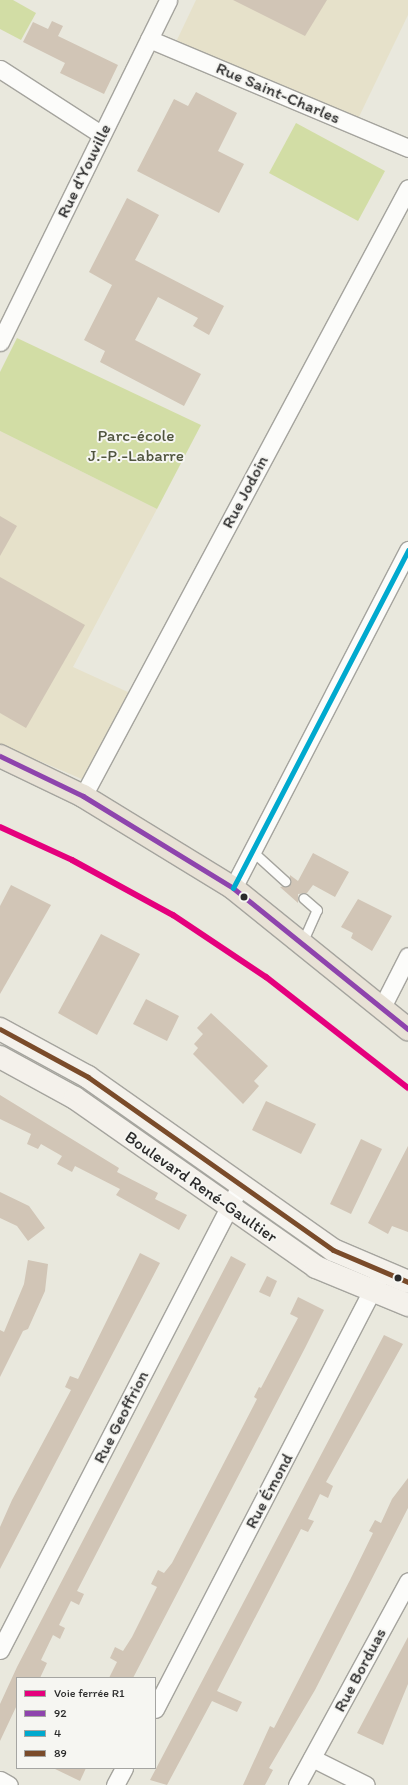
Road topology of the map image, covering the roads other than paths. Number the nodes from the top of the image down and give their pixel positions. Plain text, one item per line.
1 (168, 0) edge
2 (149, 39) junction
3 (0, 69) edge
4 (102, 135) junction
5 (408, 148) edge
6 (408, 188) edge
7 (2, 336) edge
8 (408, 550) edge
9 (0, 756) edge
10 (83, 796) junction
11 (252, 851) junction
12 (285, 881) dead end
13 (233, 888) junction
14 (303, 898) dead end
15 (302, 943) junction
16 (408, 956) edge
17 (382, 1007) junction
18 (0, 1029) edge
19 (408, 1029) edge
20 (0, 1057) edge
21 (241, 1184) junction
22 (230, 1205) junction
23 (380, 1272) junction
24 (408, 1282) edge
25 (373, 1292) junction
26 (408, 1305) edge
27 (408, 1581) edge
28 (0, 1650) edge
29 (156, 1707) edge
30 (312, 1758) junction
31 (123, 1769) edge
32 (0, 1780) edge
33 (9, 1785) edge
34 (115, 1785) edge
35 (297, 1785) edge
36 (366, 1785) edge

1 - 2 street, Rue d'Youville
2 - 4 street, Rue d'Youville
2 - 5 street, Rue Saint-Charles
3 - 4 street
4 - 7 street, Rue d'Youville
6 - 10 street, Rue Jodoin
8 - 11 street
9 - 10 main road
10 - 13 main road
11 - 12 lane
11 - 13 street
13 - 15 main road
14 - 15 lane
15 - 17 main road
16 - 17 street
17 - 19 main road
18 - 21 street, Boulevard René-Gaultier
20 - 22 street, Boulevard René-Gaultier
21 - 22 street, Rue Geoffrion
21 - 23 street, Boulevard René-Gaultier
22 - 25 street, Boulevard René-Gaultier
22 - 28 street, Rue Geoffrion
23 - 24 street, Boulevard René-Gaultier
23 - 25 street, Rue Émond
25 - 26 street, Boulevard René-Gaultier
25 - 29 street, Rue Émond
27 - 30 street, Rue Borduas
30 - 35 street, Rue Borduas
30 - 36 street
31 - 34 street
32 - 33 street

